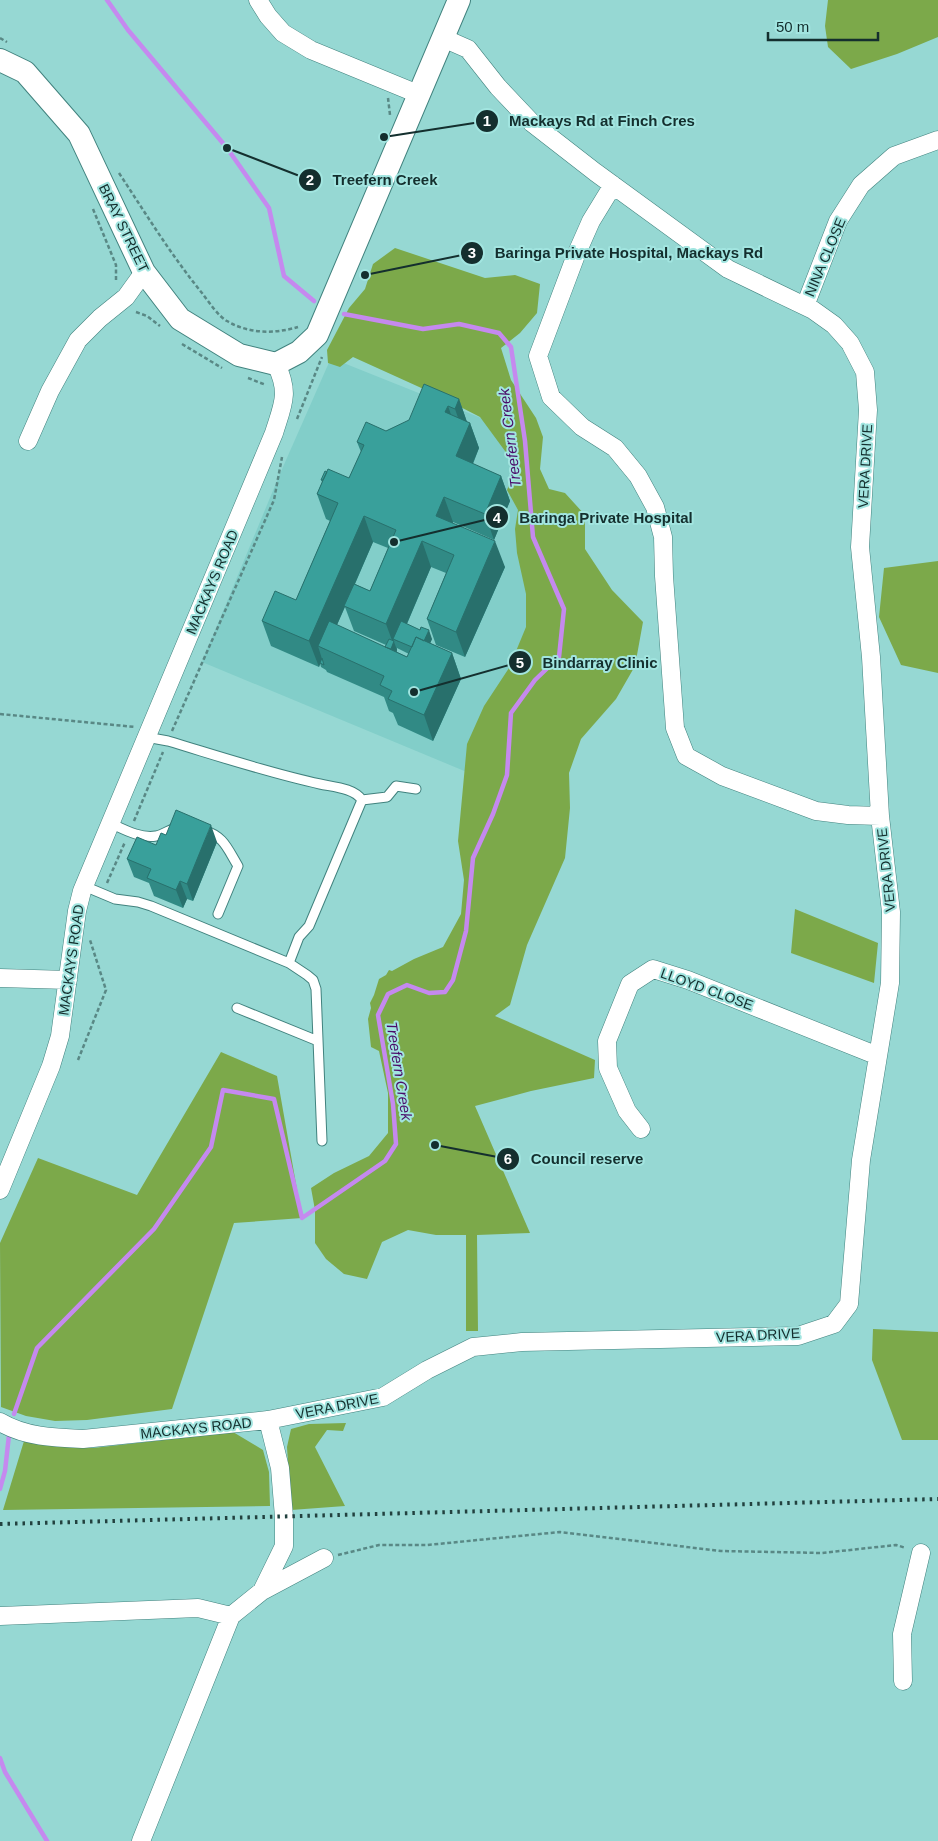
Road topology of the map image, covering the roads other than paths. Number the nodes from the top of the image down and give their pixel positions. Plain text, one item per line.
1 (258, 0) edge
2 (459, 0) edge
3 (443, 38) junction
4 (5, 52) edge
5 (418, 94) junction
6 (938, 140) edge
7 (614, 185) junction
8 (144, 272) junction
9 (804, 306) junction
10 (276, 364) junction
11 (28, 441) dead end
12 (141, 732) junction
13 (416, 788) dead end
14 (362, 800) junction
15 (880, 816) junction
16 (110, 823) junction
17 (84, 886) junction
18 (218, 914) dead end
19 (289, 963) junction
20 (0, 978) edge
21 (68, 980) junction
22 (236, 1008) dead end
23 (318, 1041) junction
24 (878, 1056) junction
25 (641, 1130) dead end
26 (322, 1140) dead end
27 (0, 1190) edge
28 (268, 1420) junction
29 (0, 1422) edge
30 (921, 1553) road end
31 (324, 1558) road end
32 (262, 1591) junction
33 (0, 1616) edge
34 (231, 1616) junction
35 (903, 1681) dead end
36 (141, 1841) edge

1 - 5 street
2 - 3 street
3 - 5 street
3 - 7 street, VERA DRIVE
4 - 8 street, BRAY STREET
5 - 10 street
6 - 9 street, NINA CLOSE
7 - 9 street, VERA DRIVE
7 - 15 street
8 - 10 street, BRAY STREET
8 - 11 street
9 - 15 street, VERA DRIVE
10 - 12 street, MACKAYS ROAD
12 - 14 lane
12 - 16 street, MACKAYS ROAD
13 - 14 lane
14 - 19 lane
15 - 24 street, VERA DRIVE
16 - 17 street, MACKAYS ROAD
16 - 18 lane
17 - 19 lane
17 - 21 street, MACKAYS ROAD
19 - 23 lane
20 - 21 street
21 - 27 street, MACKAYS ROAD
22 - 23 lane
23 - 26 lane
24 - 25 street, LLOYD CLOSE
24 - 28 street, VERA DRIVE
28 - 29 street, MACKAYS ROAD
28 - 32 street, MACKAYS ROAD
30 - 35 street
31 - 32 street
32 - 34 street, MACKAYS ROAD
33 - 34 street
34 - 36 street, MACKAYS ROAD

